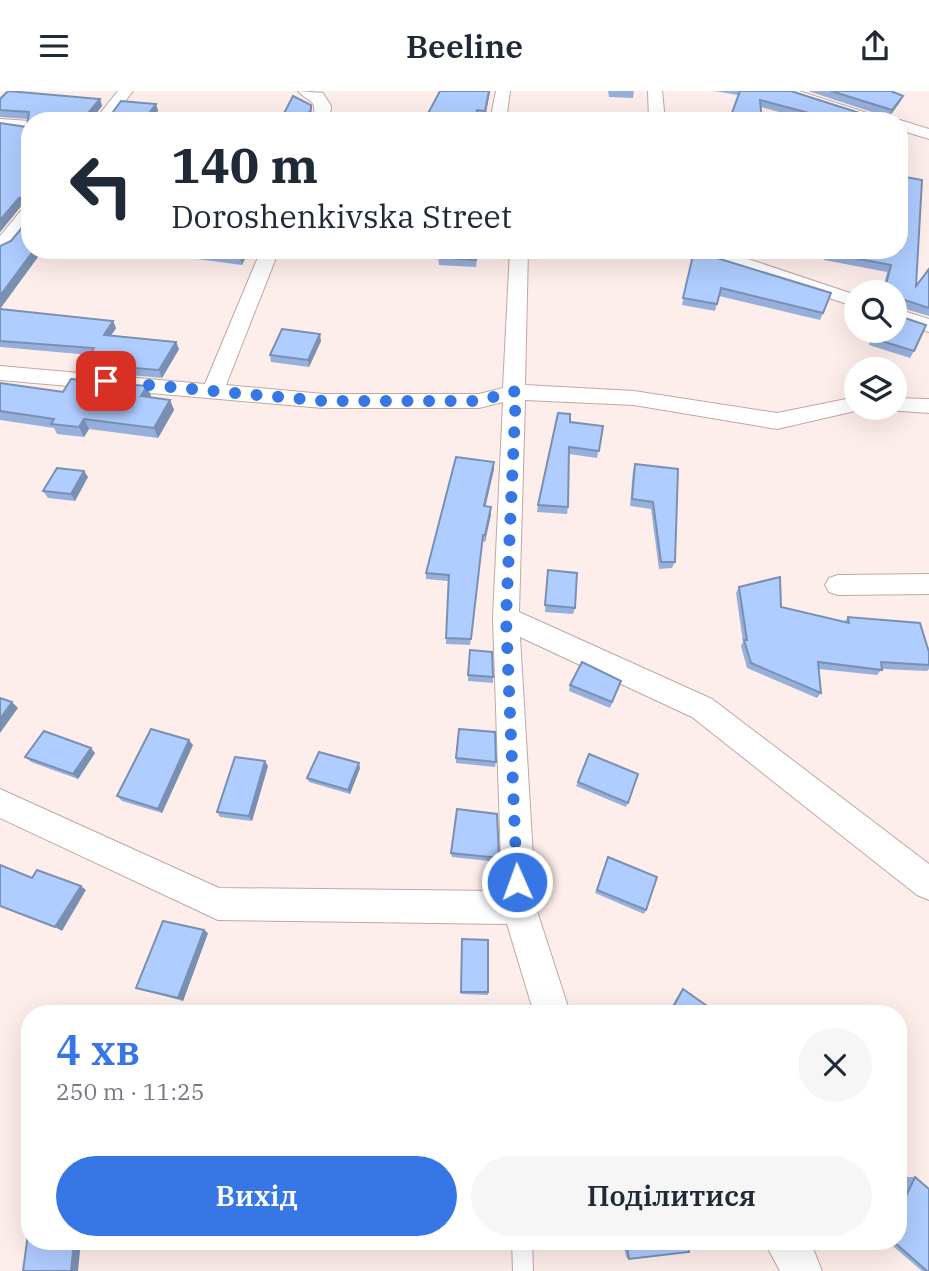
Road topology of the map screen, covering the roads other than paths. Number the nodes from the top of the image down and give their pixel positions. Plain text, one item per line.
1 (126, 91) edge
2 (305, 91) edge
3 (503, 91) edge
4 (655, 91) edge
5 (783, 91) edge
6 (109, 112) edge
7 (323, 112) edge
8 (500, 112) edge
9 (656, 112) edge
10 (854, 112) edge
11 (0, 124) edge
12 (21, 125) edge
13 (908, 127) edge
14 (929, 134) edge
15 (21, 214) edge
16 (0, 216) edge
17 (21, 222) edge
18 (0, 248) edge
19 (266, 259) edge
20 (519, 259) edge
21 (729, 259) edge
22 (844, 297) edge
23 (907, 318) edge
24 (929, 325) edge
25 (0, 373) edge
26 (213, 390) junction
27 (516, 391) junction
28 (907, 405) edge
29 (929, 406) edge
30 (844, 407) edge
31 (929, 584) edge
32 (838, 585) dead end
33 (506, 618) junction
34 (0, 803) edge
35 (929, 884) edge
36 (519, 908) junction
37 (549, 1005) edge
38 (522, 1250) edge
39 (793, 1250) edge
40 (523, 1271) edge
41 (801, 1271) edge

1 - 6 street
2 - 7 street
3 - 8 street
4 - 9 street
5 - 10 street
11 - 12 street
13 - 14 street
15 - 16 street
17 - 18 street
19 - 26 street
20 - 27 street
21 - 22 street
23 - 24 street
25 - 26 street
26 - 27 street
27 - 30 street
27 - 33 street
28 - 29 street
31 - 32 street
33 - 35 street
33 - 36 street
34 - 36 street
36 - 37 street
38 - 40 lane
39 - 41 street

